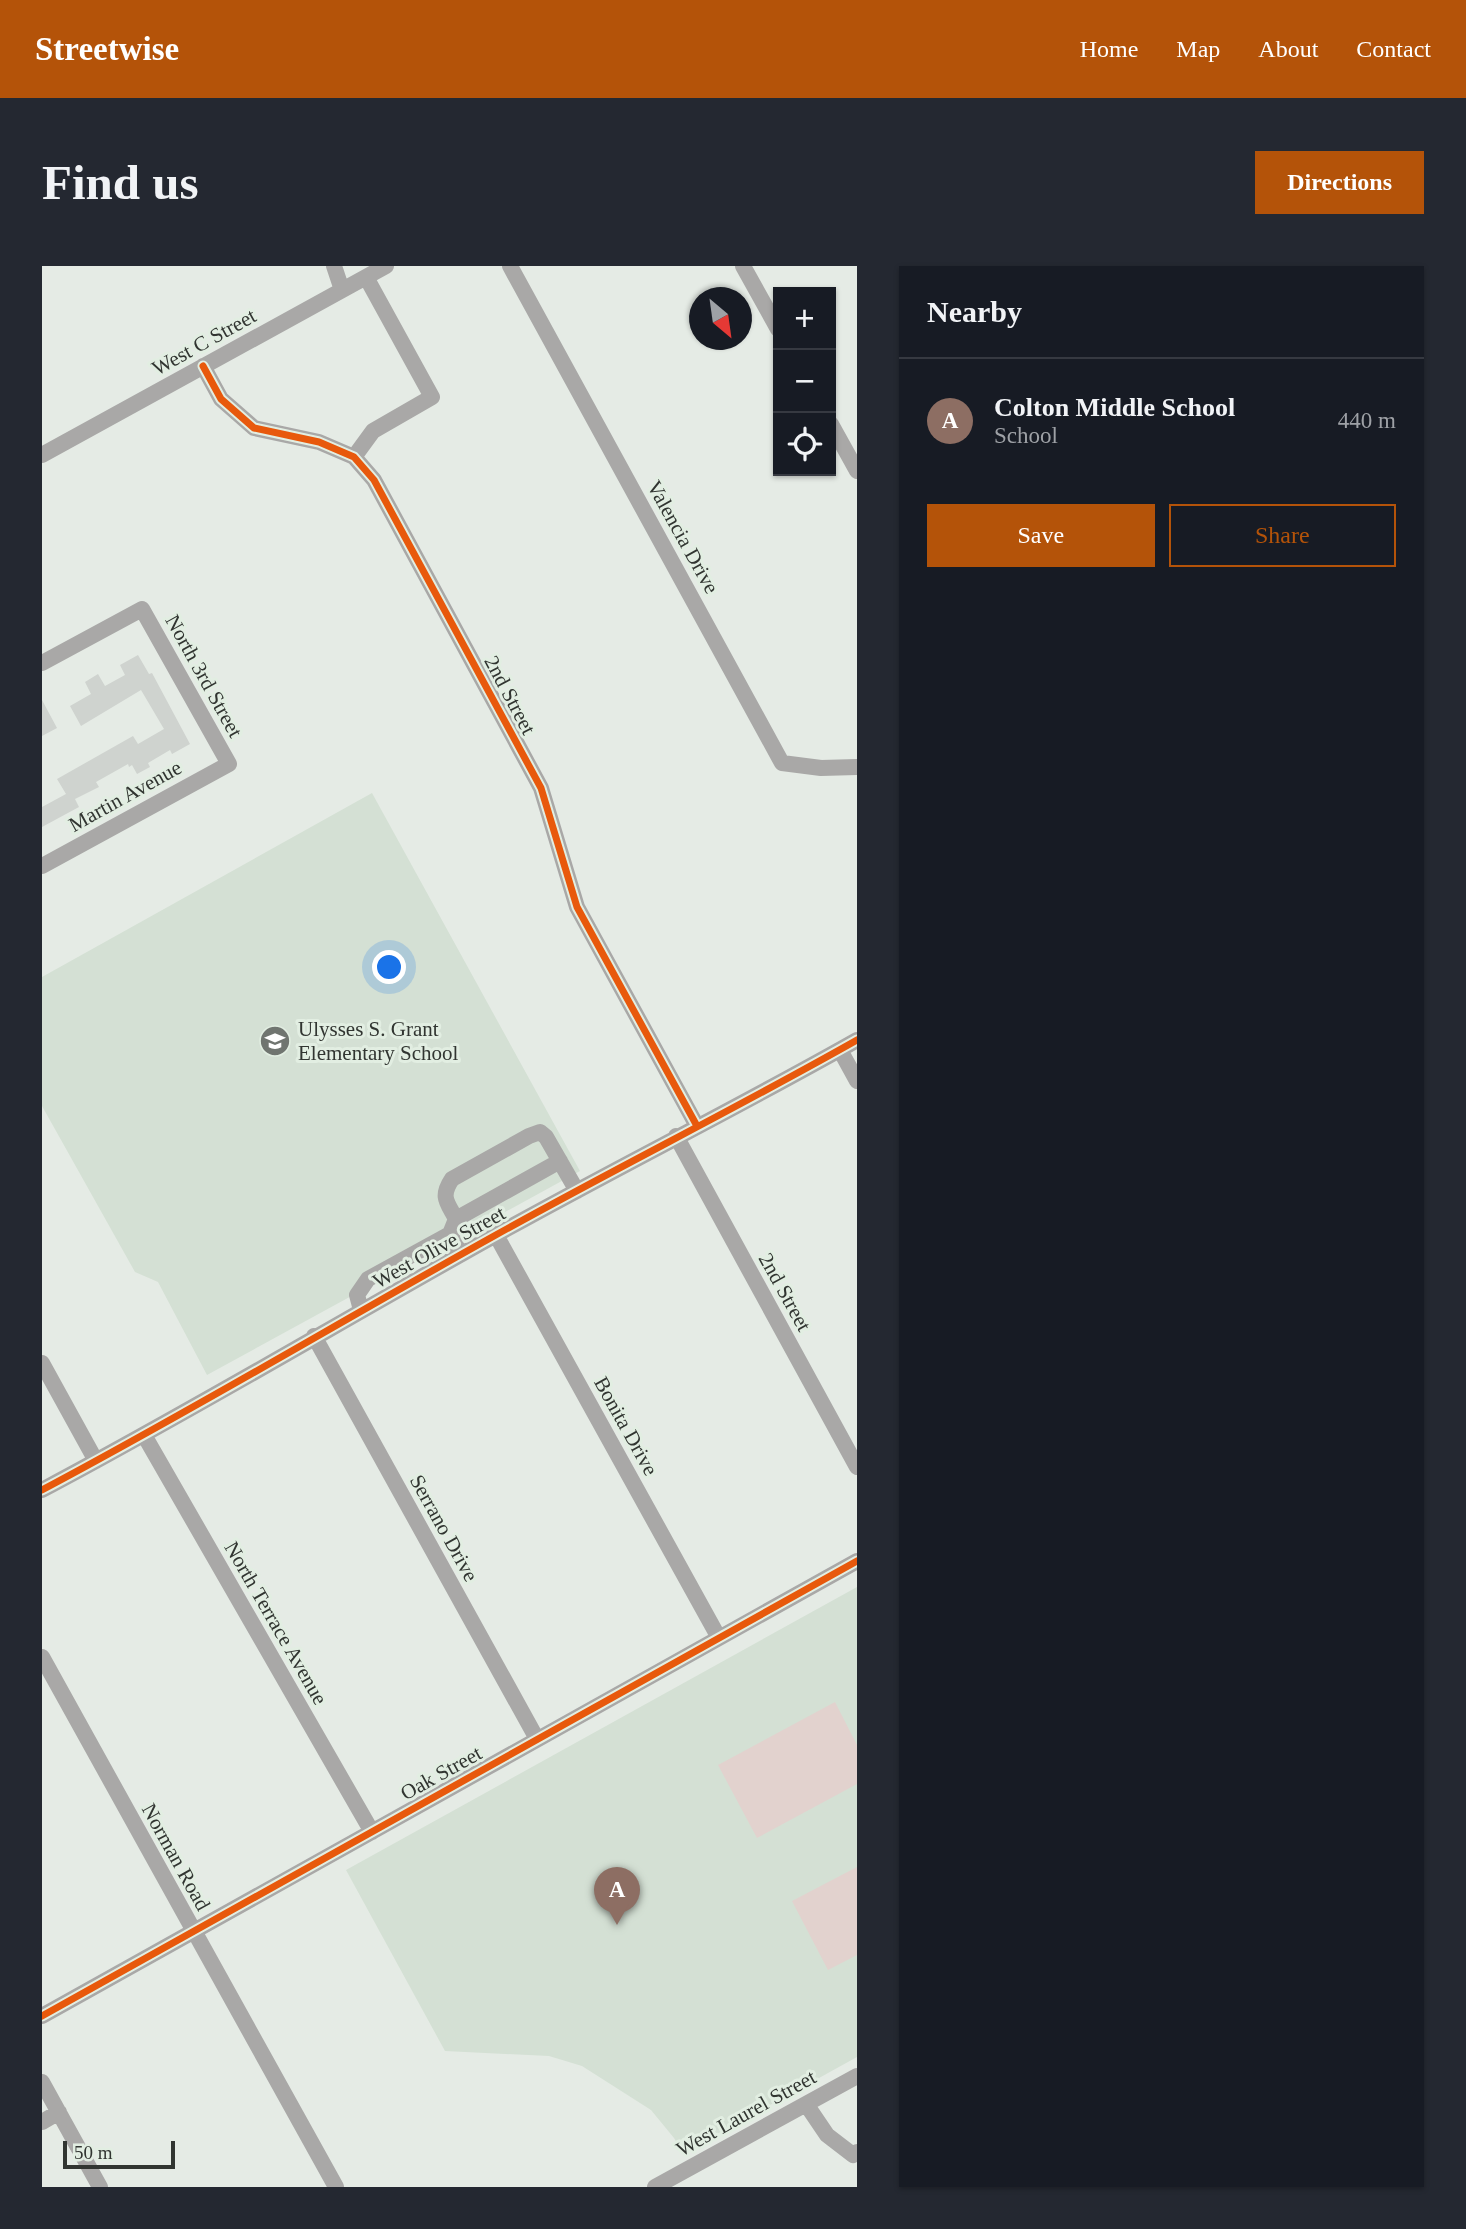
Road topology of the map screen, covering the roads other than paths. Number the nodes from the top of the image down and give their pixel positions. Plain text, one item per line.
1 (334, 266) edge
2 (386, 266) edge
3 (510, 266) edge
4 (743, 266) edge
5 (366, 277) junction
6 (342, 290) junction
7 (773, 320) edge
8 (203, 366) junction
9 (836, 433) edge
10 (42, 455) edge
11 (354, 457) junction
12 (857, 471) edge
13 (42, 663) edge
14 (229, 764) joint
15 (857, 766) edge
16 (42, 866) edge
17 (857, 1040) edge
18 (840, 1050) junction
19 (857, 1081) edge
20 (697, 1126) junction
21 (676, 1136) junction
22 (560, 1161) junction
23 (577, 1191) junction
24 (453, 1227) junction
25 (496, 1235) junction
26 (461, 1254) junction
27 (360, 1310) junction
28 (314, 1336) junction
29 (42, 1363) edge
30 (144, 1435) junction
31 (96, 1461) junction
32 (857, 1467) edge
33 (42, 1490) edge
34 (857, 1561) edge
35 (719, 1638) junction
36 (42, 1657) edge
37 (537, 1739) junction
38 (372, 1832) junction
39 (193, 1932) junction
40 (42, 2016) edge
41 (857, 2076) edge
42 (42, 2082) edge
43 (806, 2104) junction
44 (59, 2112) junction
45 (42, 2122) edge
46 (857, 2152) edge
47 (100, 2187) edge
48 (336, 2187) edge
49 (654, 2187) edge

1 - 6 street
2 - 5 street, West C Street
3 - 15 street, Valencia Drive
4 - 7 street
5 - 6 street, West C Street
5 - 11 street
6 - 8 street, West C Street
8 - 10 street, West C Street
8 - 11 street, 2nd Street
9 - 12 street
11 - 20 street, 2nd Street
13 - 14 street, North 3rd Street
14 - 16 street, Martin Avenue
17 - 18 street, West Olive Street
18 - 19 street
18 - 20 street, West Olive Street
20 - 21 street, West Olive Street
21 - 23 street, West Olive Street
21 - 32 street, 2nd Street
22 - 23 street
22 - 24 street
22 - 24 street
23 - 25 street, West Olive Street
24 - 26 street
24 - 27 street
25 - 26 street, West Olive Street
25 - 35 street, Bonita Drive
26 - 27 street, West Olive Street
27 - 28 street, West Olive Street
28 - 30 street, West Olive Street
28 - 37 street, Serrano Drive
29 - 31 street
30 - 31 street, West Olive Street
30 - 38 street, North Terrace Avenue
31 - 33 street, West Olive Street
34 - 35 street, Oak Street
35 - 37 street, Oak Street
36 - 39 street, Norman Road
37 - 38 street, Oak Street
38 - 39 street, Oak Street
39 - 40 street, Oak Street
39 - 48 street, Norman Road
41 - 43 street, West Laurel Street
42 - 44 street
43 - 46 street
43 - 49 street, West Laurel Street
44 - 45 street
44 - 47 street

